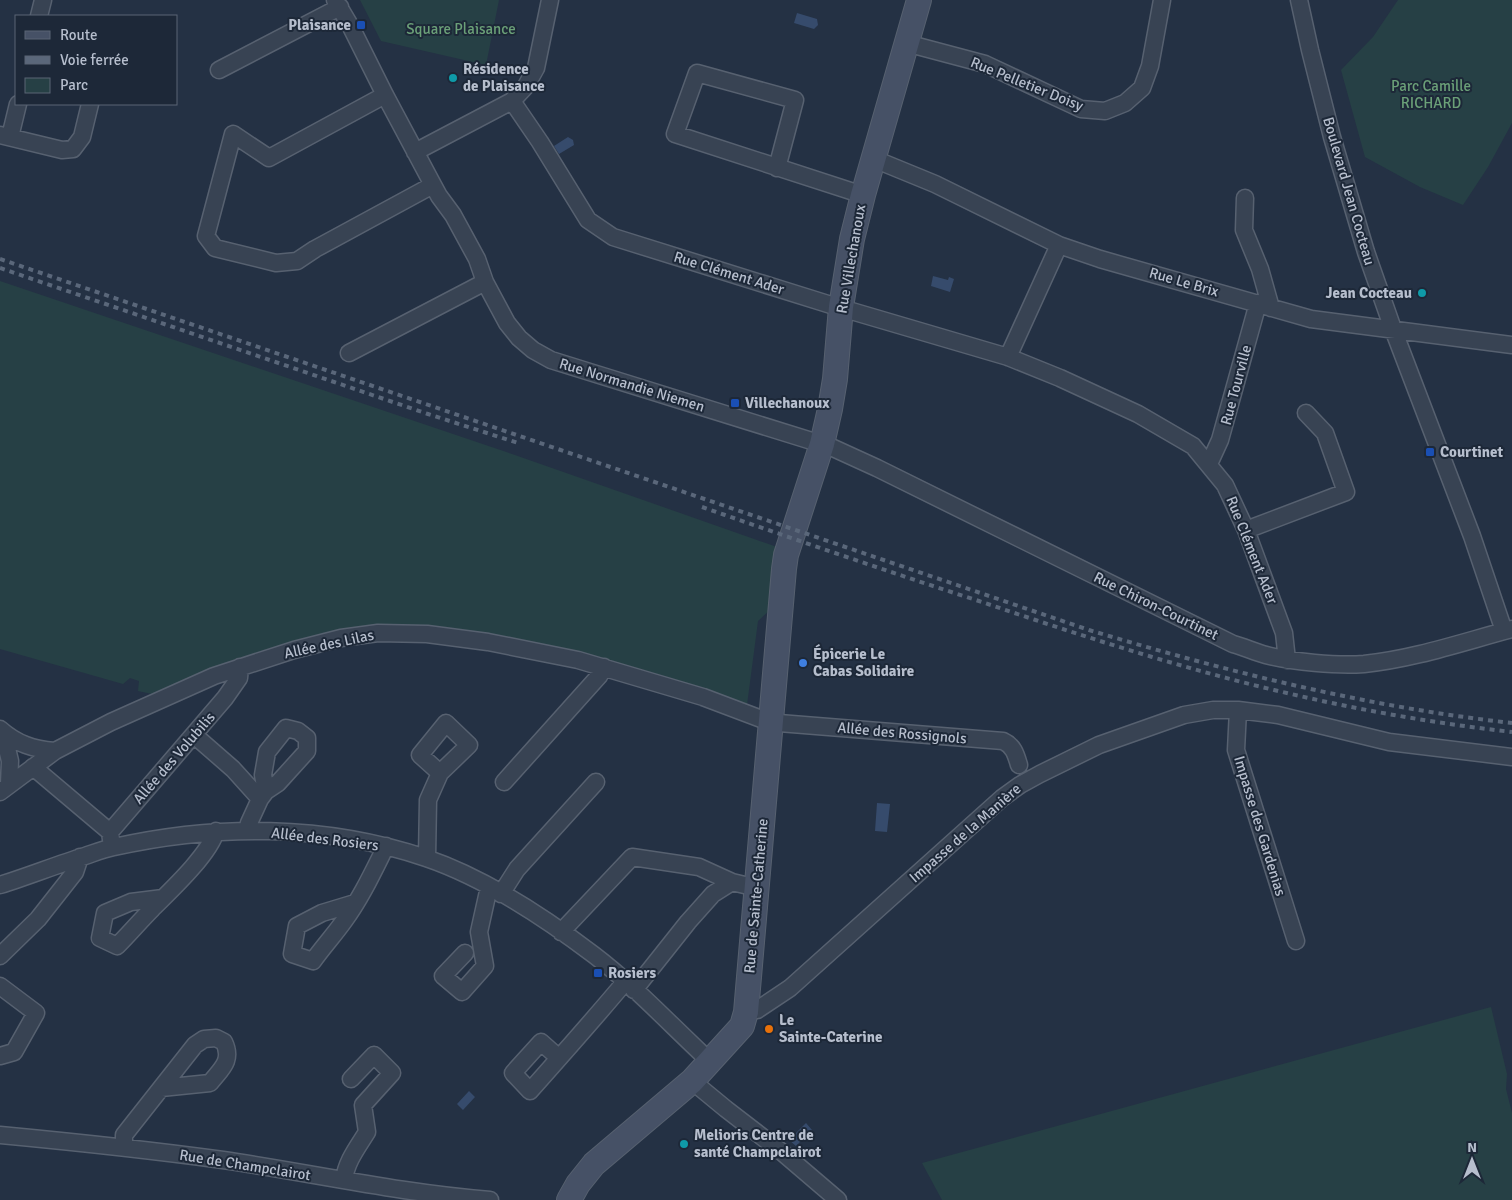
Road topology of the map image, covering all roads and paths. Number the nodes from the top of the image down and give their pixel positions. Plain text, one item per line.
1 (550, 0) edge
2 (919, 0) edge
3 (1162, 0) edge
4 (1299, 0) edge
5 (338, 4) edge
6 (906, 43) junction
7 (219, 70) dead end
8 (385, 95) junction
9 (512, 101) junction
10 (18, 105) edge
11 (90, 105) edge
12 (5, 136) edge
13 (416, 152) junction
14 (874, 159) junction
15 (777, 168) junction
16 (436, 191) junction
17 (862, 195) junction
18 (1245, 198) dead end
19 (1059, 244) junction
20 (483, 277) junction
21 (1264, 305) junction
22 (841, 307) junction
23 (1393, 329) junction
24 (1512, 345) edge
25 (349, 353) dead end
26 (1008, 357) junction
27 (1306, 413) dead end
28 (822, 444) junction
29 (1209, 464) junction
30 (797, 520) joint
31 (1246, 530) junction
32 (1508, 630) edge
33 (1287, 660) junction
34 (240, 667) junction
35 (604, 667) junction
36 (1238, 710) junction
37 (770, 721) junction
38 (2, 731) edge
39 (194, 735) junction
40 (55, 751) junction
41 (1512, 757) edge
42 (1019, 765) dead end
43 (33, 767) junction
44 (440, 773) dead end
45 (504, 782) dead end
46 (596, 782) dead end
47 (5, 788) edge
48 (247, 830) junction
49 (216, 832) junction
50 (111, 840) junction
51 (386, 846) junction
52 (80, 858) junction
53 (427, 858) junction
54 (732, 882) junction
55 (0, 885) edge
56 (757, 888) junction
57 (495, 890) junction
58 (163, 898) dead end
59 (356, 903) dead end
60 (561, 932) junction
61 (1296, 941) dead end
62 (464, 952) dead end
63 (0, 956) edge
64 (0, 986) edge
65 (630, 986) junction
66 (746, 1012) junction
67 (0, 1056) edge
68 (559, 1058) dead end
69 (708, 1061) junction
70 (351, 1079) dead end
71 (692, 1081) junction
72 (161, 1088) dead end
73 (0, 1135) edge
74 (124, 1148) junction
75 (344, 1180) junction
76 (490, 1200) edge
77 (568, 1200) edge
78 (838, 1200) edge

1 - 9 street
2 - 6 street, Rue Villechanoux
3 - 6 street, Rue Pelletier Doisy
4 - 23 street, Boulevard Jean Cocteau
5 - 7 street
5 - 8 street, Rue Normandie Niemen
6 - 14 street, Rue Villechanoux
8 - 13 street, Rue Normandie Niemen
8 - 16 street
9 - 13 street
9 - 22 street, Rue Clément Ader
10 - 12 street
11 - 12 street
13 - 16 street, Rue Normandie Niemen
14 - 17 street, Rue Villechanoux
14 - 19 street, Rue Le Brix
15 - 15 street
15 - 17 street
16 - 20 street, Rue Normandie Niemen
17 - 22 street, Rue Villechanoux
18 - 21 street
19 - 21 street, Rue Le Brix
19 - 26 street
20 - 25 street
20 - 28 street, Rue Normandie Niemen
21 - 23 street, Rue Le Brix
21 - 29 street, Rue Tourville
22 - 26 street, Rue Clément Ader
22 - 28 street, Rue Villechanoux
23 - 24 street, Rue Le Brix
23 - 32 street, Boulevard Jean Cocteau
26 - 29 street, Rue Clément Ader
27 - 31 street
28 - 30 street, Rue Villechanoux
28 - 33 street, Rue Chiron-Courtinet
29 - 31 street, Rue Clément Ader
30 - 37 street, Rue de Sainte-Catherine
31 - 33 street, Rue Clément Ader
32 - 33 street, Rue Chiron-Courtinet
34 - 35 street, Allée des Lilas
34 - 39 street, Allée des Volubilis
34 - 40 street, Allée des Lilas
35 - 37 street, Allée des Lilas
35 - 45 street
36 - 41 street, Impasse de la Manière
36 - 61 street, Impasse des Gardenias
36 - 66 street, Impasse de la Manière
37 - 42 street, Allée des Rossignols
37 - 56 street, Rue de Sainte-Catherine
38 - 40 street
38 - 47 street
39 - 48 street
39 - 50 street, Allée des Volubilis
40 - 43 street, Allée des Lilas
43 - 47 street, Allée des Lilas
43 - 50 street
44 - 53 street
46 - 57 street
48 - 49 street, Allée des Rosiers
48 - 51 street, Allée des Rosiers
49 - 50 street, Allée des Rosiers
49 - 58 street
50 - 52 street, Allée des Rosiers
51 - 53 street, Allée des Rosiers
51 - 59 street
52 - 55 street, Allée des Rosiers
52 - 63 street
53 - 57 street, Allée des Rosiers
54 - 56 street
54 - 60 street
54 - 65 street
56 - 66 street, Rue de Sainte-Catherine
57 - 60 street, Allée des Rosiers
57 - 62 street
60 - 65 street, Allée des Rosiers
64 - 67 street
65 - 68 street
65 - 69 street, Allée des Rosiers
66 - 69 street, Rue de Sainte-Catherine
69 - 71 street, Rue de Sainte-Catherine
70 - 75 street
71 - 77 street, Rue de Sainte-Catherine
71 - 78 street
72 - 74 street
73 - 74 street, Rue de Champclairot
74 - 75 street, Rue de Champclairot
75 - 76 street, Rue de Champclairot

